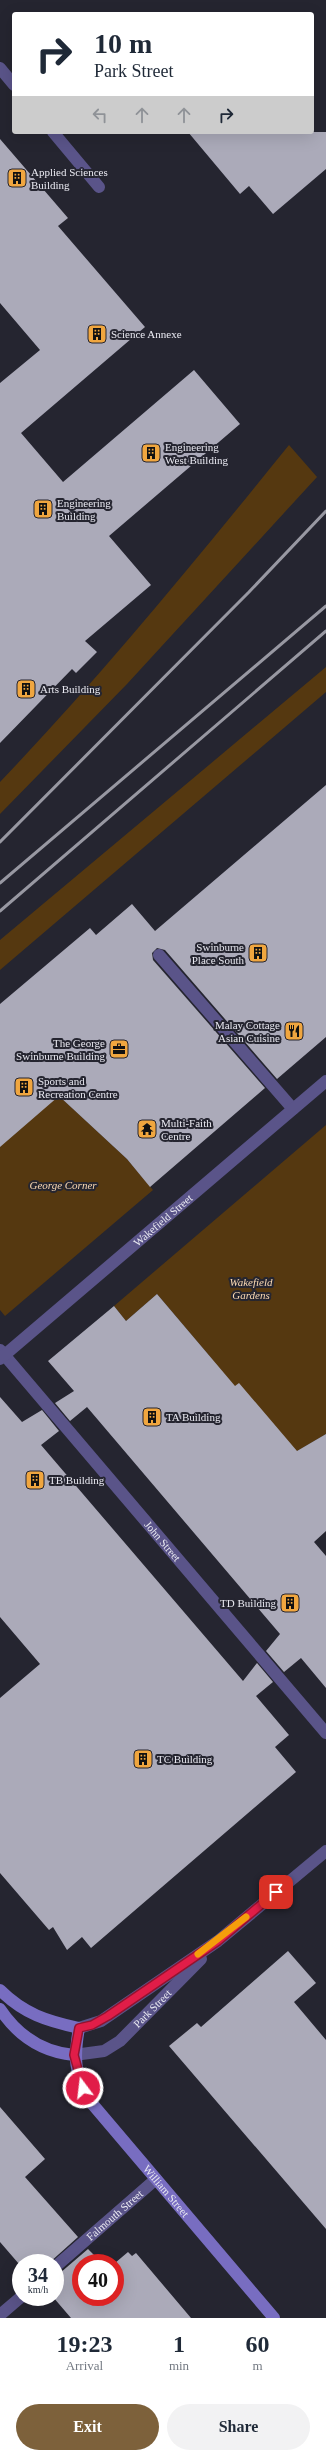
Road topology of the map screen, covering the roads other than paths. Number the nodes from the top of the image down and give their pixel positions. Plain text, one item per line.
1 (0, 68) edge
2 (12, 83) edge
3 (55, 134) edge
4 (99, 187) dead end
5 (159, 955) dead end
6 (326, 1081) edge
7 (293, 1109) junction
8 (2, 1355) edge
9 (326, 1733) edge
10 (326, 1850) edge
11 (218, 1941) junction
12 (0, 1990) edge
13 (0, 2010) edge
14 (79, 2028) junction
15 (74, 2055) junction
16 (156, 2178) junction
17 (64, 2259) edge
18 (12, 2305) edge
19 (0, 2315) edge
20 (274, 2318) edge

1 - 2 street
3 - 4 street
5 - 7 street
6 - 7 street, Wakefield Street
7 - 8 street, Wakefield Street
8 - 9 street, John Street
10 - 11 street, Park Street
11 - 14 street, Park Street
11 - 15 street, Park Street
12 - 14 street
13 - 15 street
14 - 15 street, William Street
15 - 16 street, William Street
16 - 17 street, Falmouth Street
16 - 20 street, William Street
18 - 19 street

